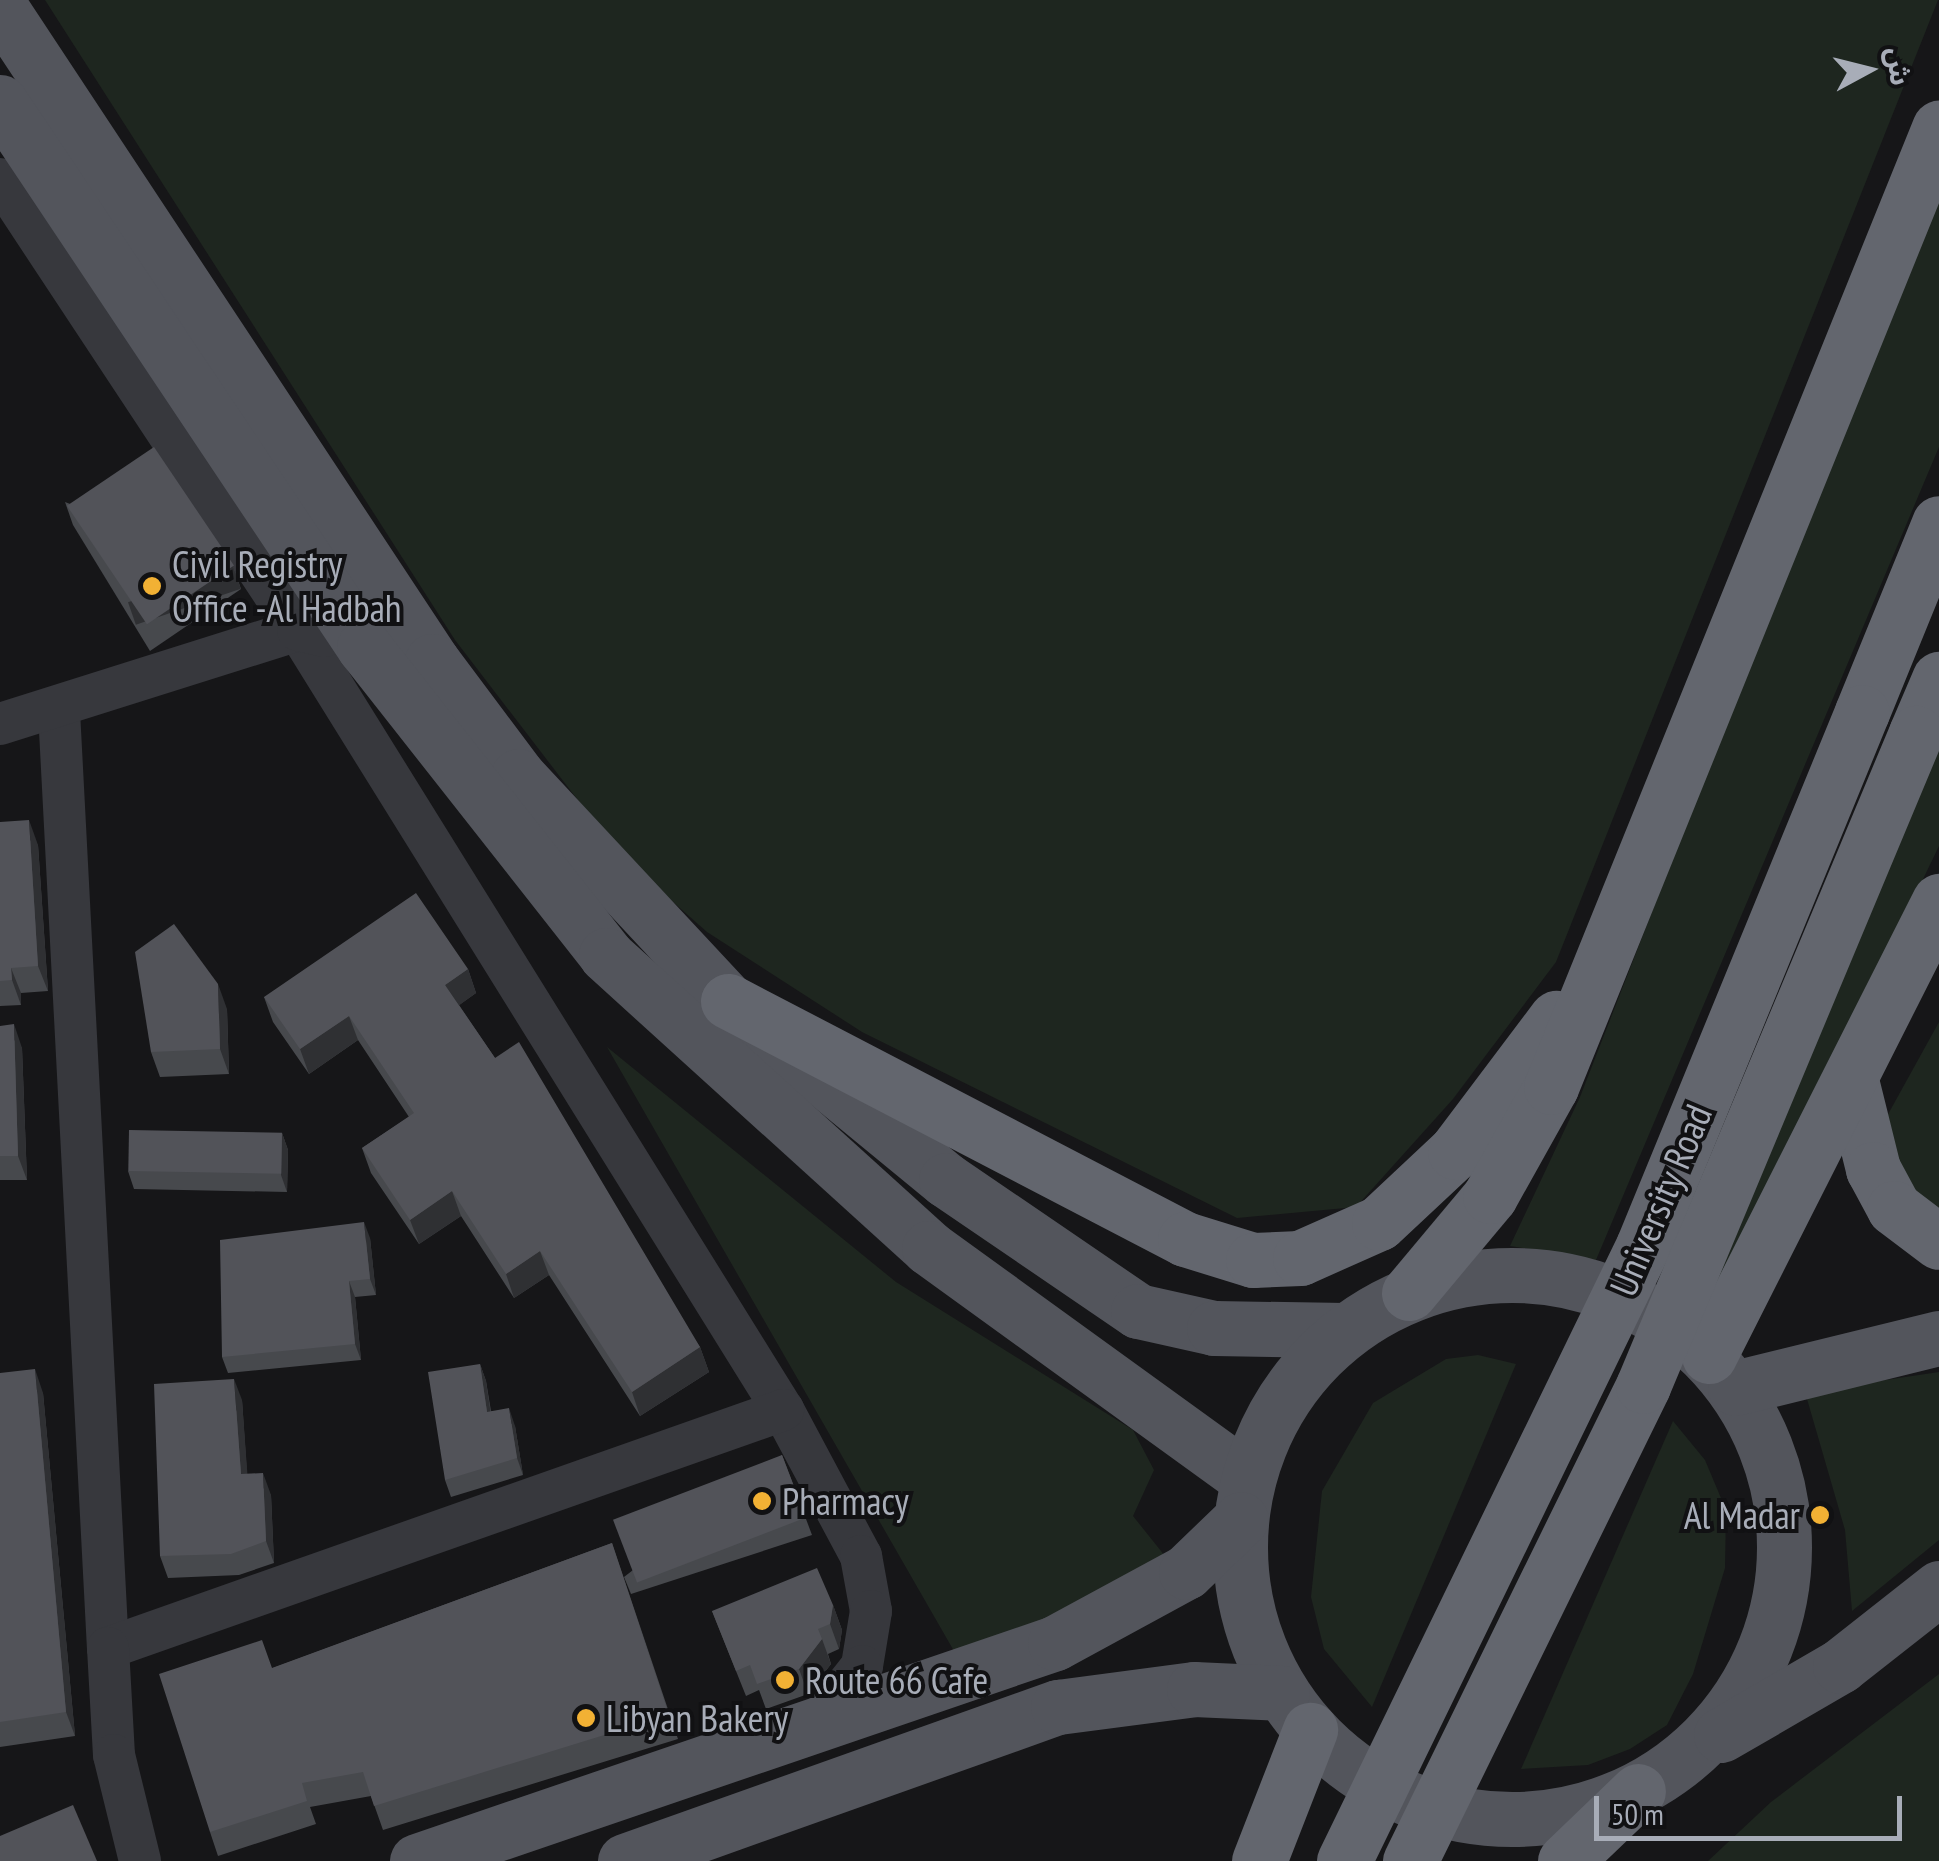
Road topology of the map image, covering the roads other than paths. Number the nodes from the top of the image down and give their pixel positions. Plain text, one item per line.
1 (0, 7) edge
2 (0, 102) edge
3 (1939, 128) edge
4 (0, 179) edge
5 (253, 445) junction
6 (1939, 523) edge
7 (298, 630) junction
8 (364, 646) junction
9 (1939, 678) edge
10 (59, 711) junction
11 (0, 724) edge
12 (1939, 901) edge
13 (1629, 908) junction
14 (728, 1001) junction
15 (1852, 1084) junction
16 (1939, 1242) edge
17 (1409, 1293) junction
18 (1345, 1330) junction
19 (1939, 1338) edge
20 (1722, 1372) junction
21 (783, 1410) junction
22 (1244, 1499) junction
23 (1939, 1588) edge
24 (108, 1648) junction
25 (1296, 1712) junction
26 (814, 1727) junction
27 (1701, 1746) junction
28 (1638, 1791) junction
29 (140, 1861) edge
30 (417, 1861) edge
31 (625, 1861) edge
32 (1259, 1861) edge
33 (1344, 1861) edge
34 (1410, 1861) edge
35 (1565, 1861) edge

1 - 5 main road
2 - 5 main road
3 - 13 highway
4 - 7 street
5 - 8 main road
5 - 14 main road
6 - 33 highway, University Road, bridge
7 - 8 street
7 - 10 street
7 - 21 street
8 - 22 main road
9 - 34 highway, University Road, bridge
10 - 11 street
10 - 24 street
12 - 15 highway
13 - 14 highway
13 - 17 highway
14 - 18 main road
15 - 16 highway
15 - 20 highway
17 - 18 main road
17 - 20 main road
18 - 22 main road
19 - 20 main road
20 - 27 main road
21 - 24 street
21 - 26 street
22 - 25 main road
22 - 26 main road
23 - 27 main road
24 - 29 street
25 - 28 main road
25 - 31 main road
25 - 32 highway
26 - 30 main road
27 - 28 main road
28 - 35 highway

